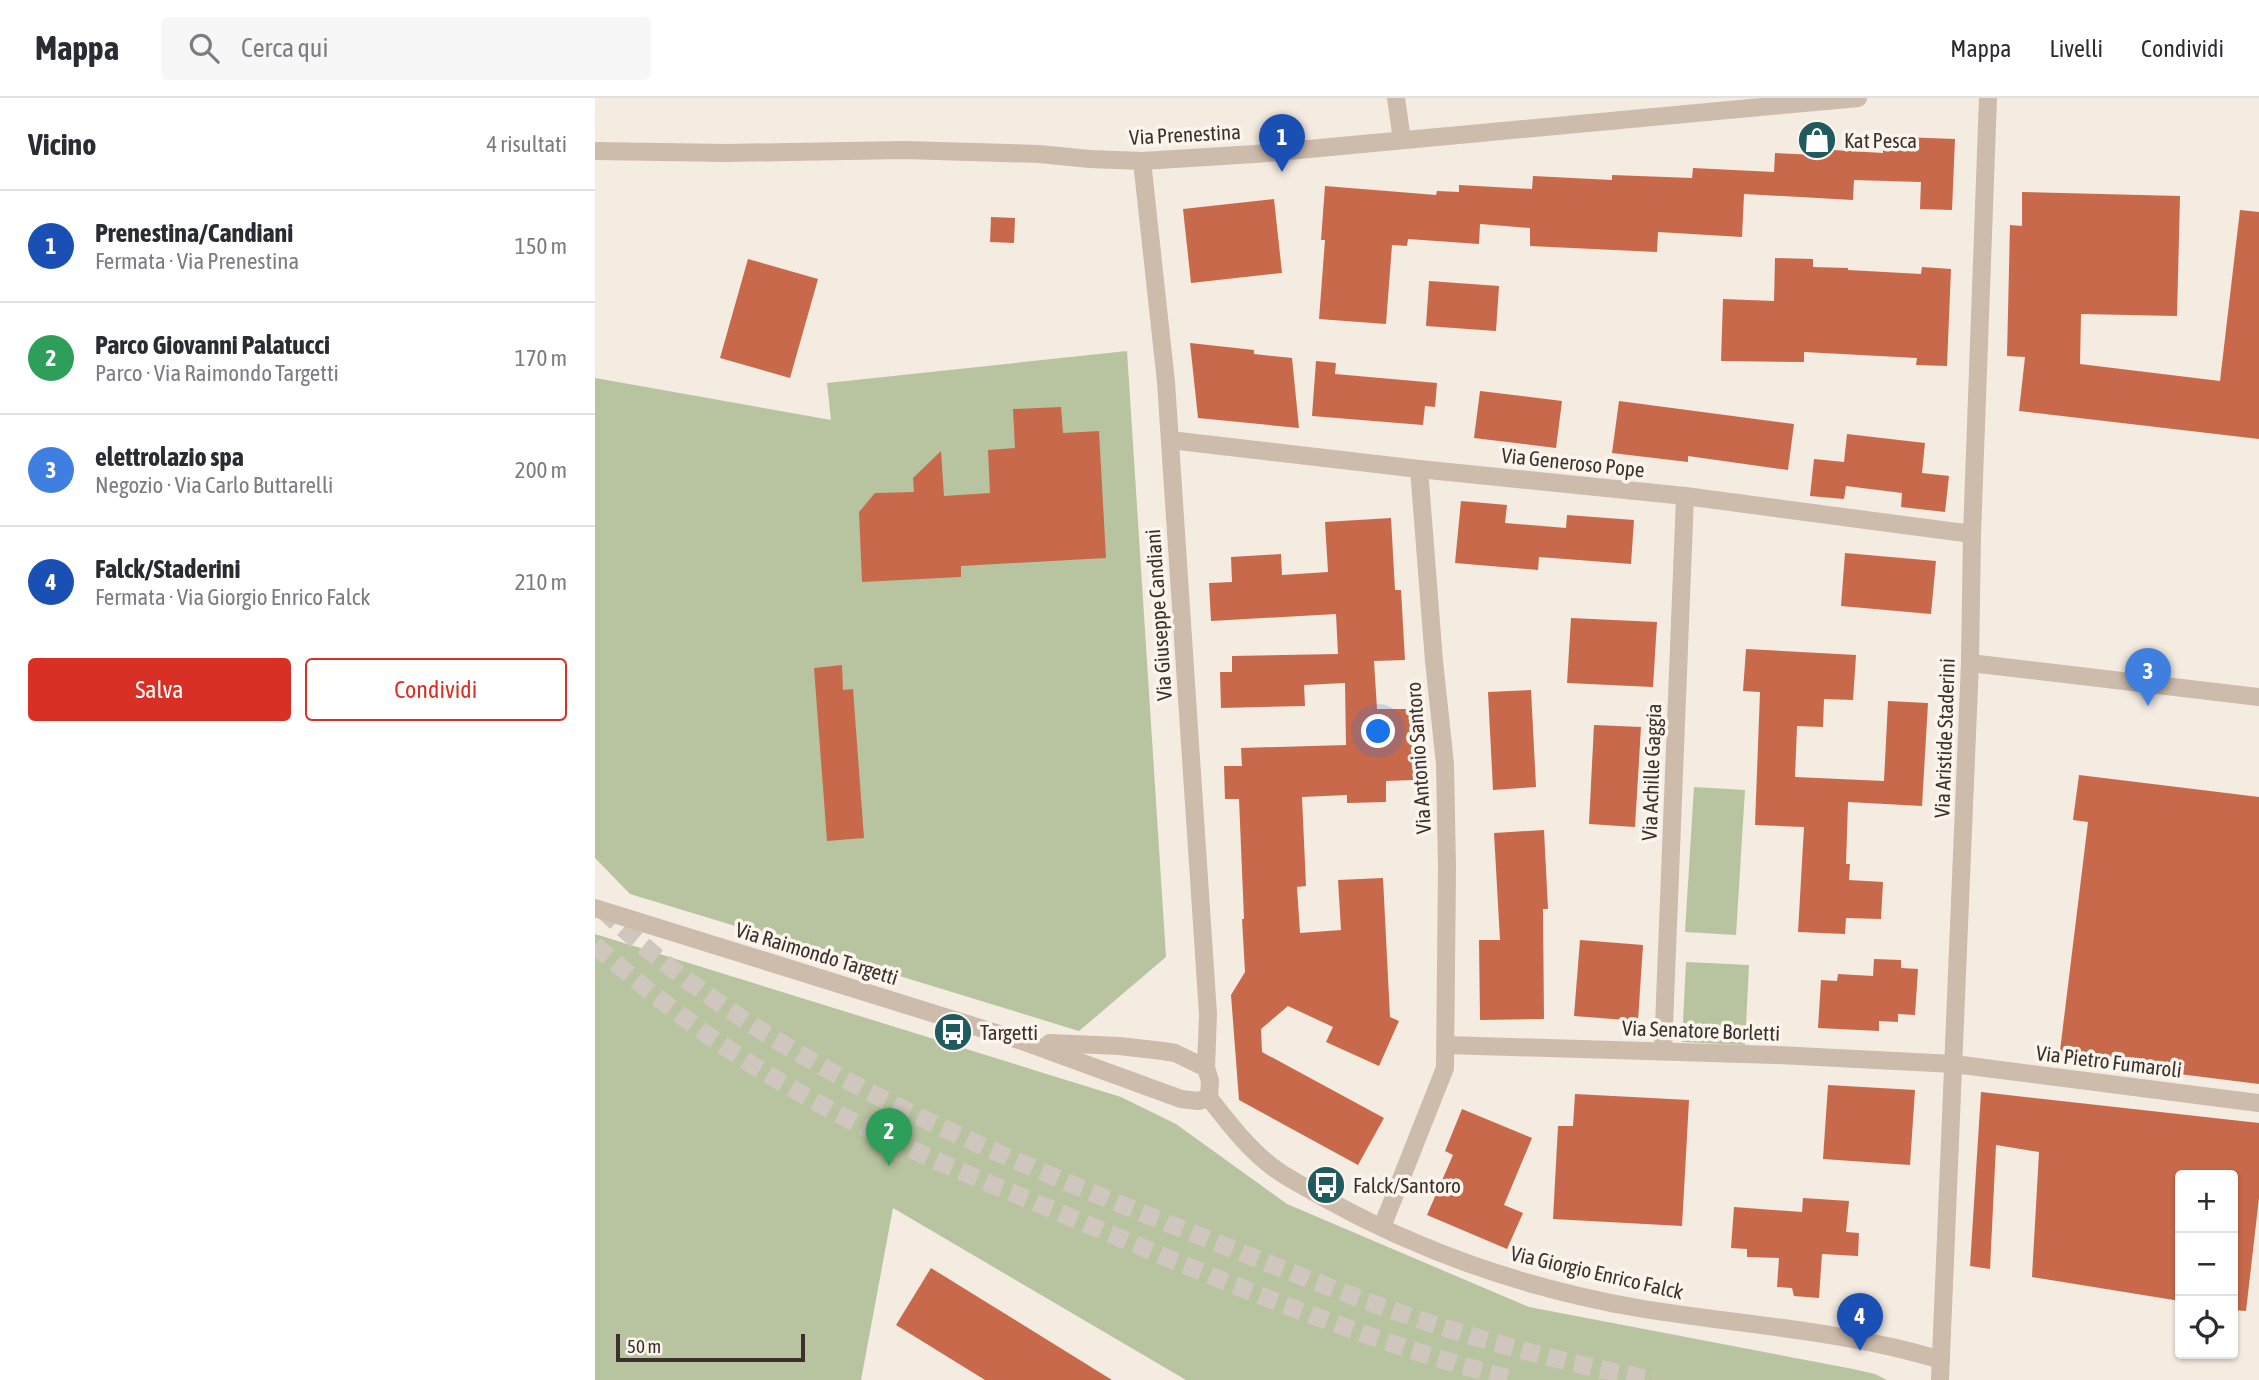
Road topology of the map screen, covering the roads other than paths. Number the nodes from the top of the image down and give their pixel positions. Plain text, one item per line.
1 (1395, 98) edge
2 (1858, 98) edge
3 (1988, 98) edge
4 (1660, 107) edge
5 (1402, 140) junction
6 (595, 151) edge
7 (1142, 161) junction
8 (1170, 440) junction
9 (1419, 469) junction
10 (1685, 496) junction
11 (1972, 534) junction
12 (1970, 663) junction
13 (2259, 697) edge
14 (595, 908) edge
15 (1025, 1042) junction
16 (1446, 1045) junction
17 (1130, 1047) junction
18 (1663, 1051) junction
19 (1954, 1065) junction
20 (1206, 1068) junction
21 (1132, 1080) junction
22 (1209, 1098) junction
23 (2259, 1103) edge
24 (1382, 1227) junction
25 (1941, 1360) junction
26 (1940, 1380) edge

1 - 5 street
2 - 4 street, Via Prenestina
3 - 11 street, Via Aristide Staderini
4 - 5 street, Via Prenestina
5 - 7 street, Via Prenestina
6 - 7 street, Via Prenestina
7 - 8 street, Via Giuseppe Candiani
8 - 9 street, Via Generoso Pope
8 - 20 street, Via Giuseppe Candiani
9 - 10 street, Via Generoso Pope
9 - 16 street, Via Antonio Santoro
10 - 11 street, Via Generoso Pope
10 - 18 street, Via Achille Gaggia
11 - 12 street, Via Aristide Staderini
12 - 13 street
12 - 19 street, Via Aristide Staderini
14 - 15 street, Via Raimondo Targetti
15 - 17 street, Via Raimondo Targetti
15 - 21 street, Via Raimondo Targetti
16 - 18 street, Via Senatore Borletti
16 - 24 street, Via Antonio Santoro
17 - 20 street, Via Raimondo Targetti
17 - 21 street
18 - 19 street, Via Senatore Borletti
19 - 23 street, Via Pietro Fumaroli
19 - 25 street, Via Aristide Staderini
20 - 22 street
21 - 22 street, Via Raimondo Targetti
22 - 24 street, Via Giorgio Enrico Falck
24 - 25 street, Via Giorgio Enrico Falck
25 - 26 street, Via Aristide Staderini

